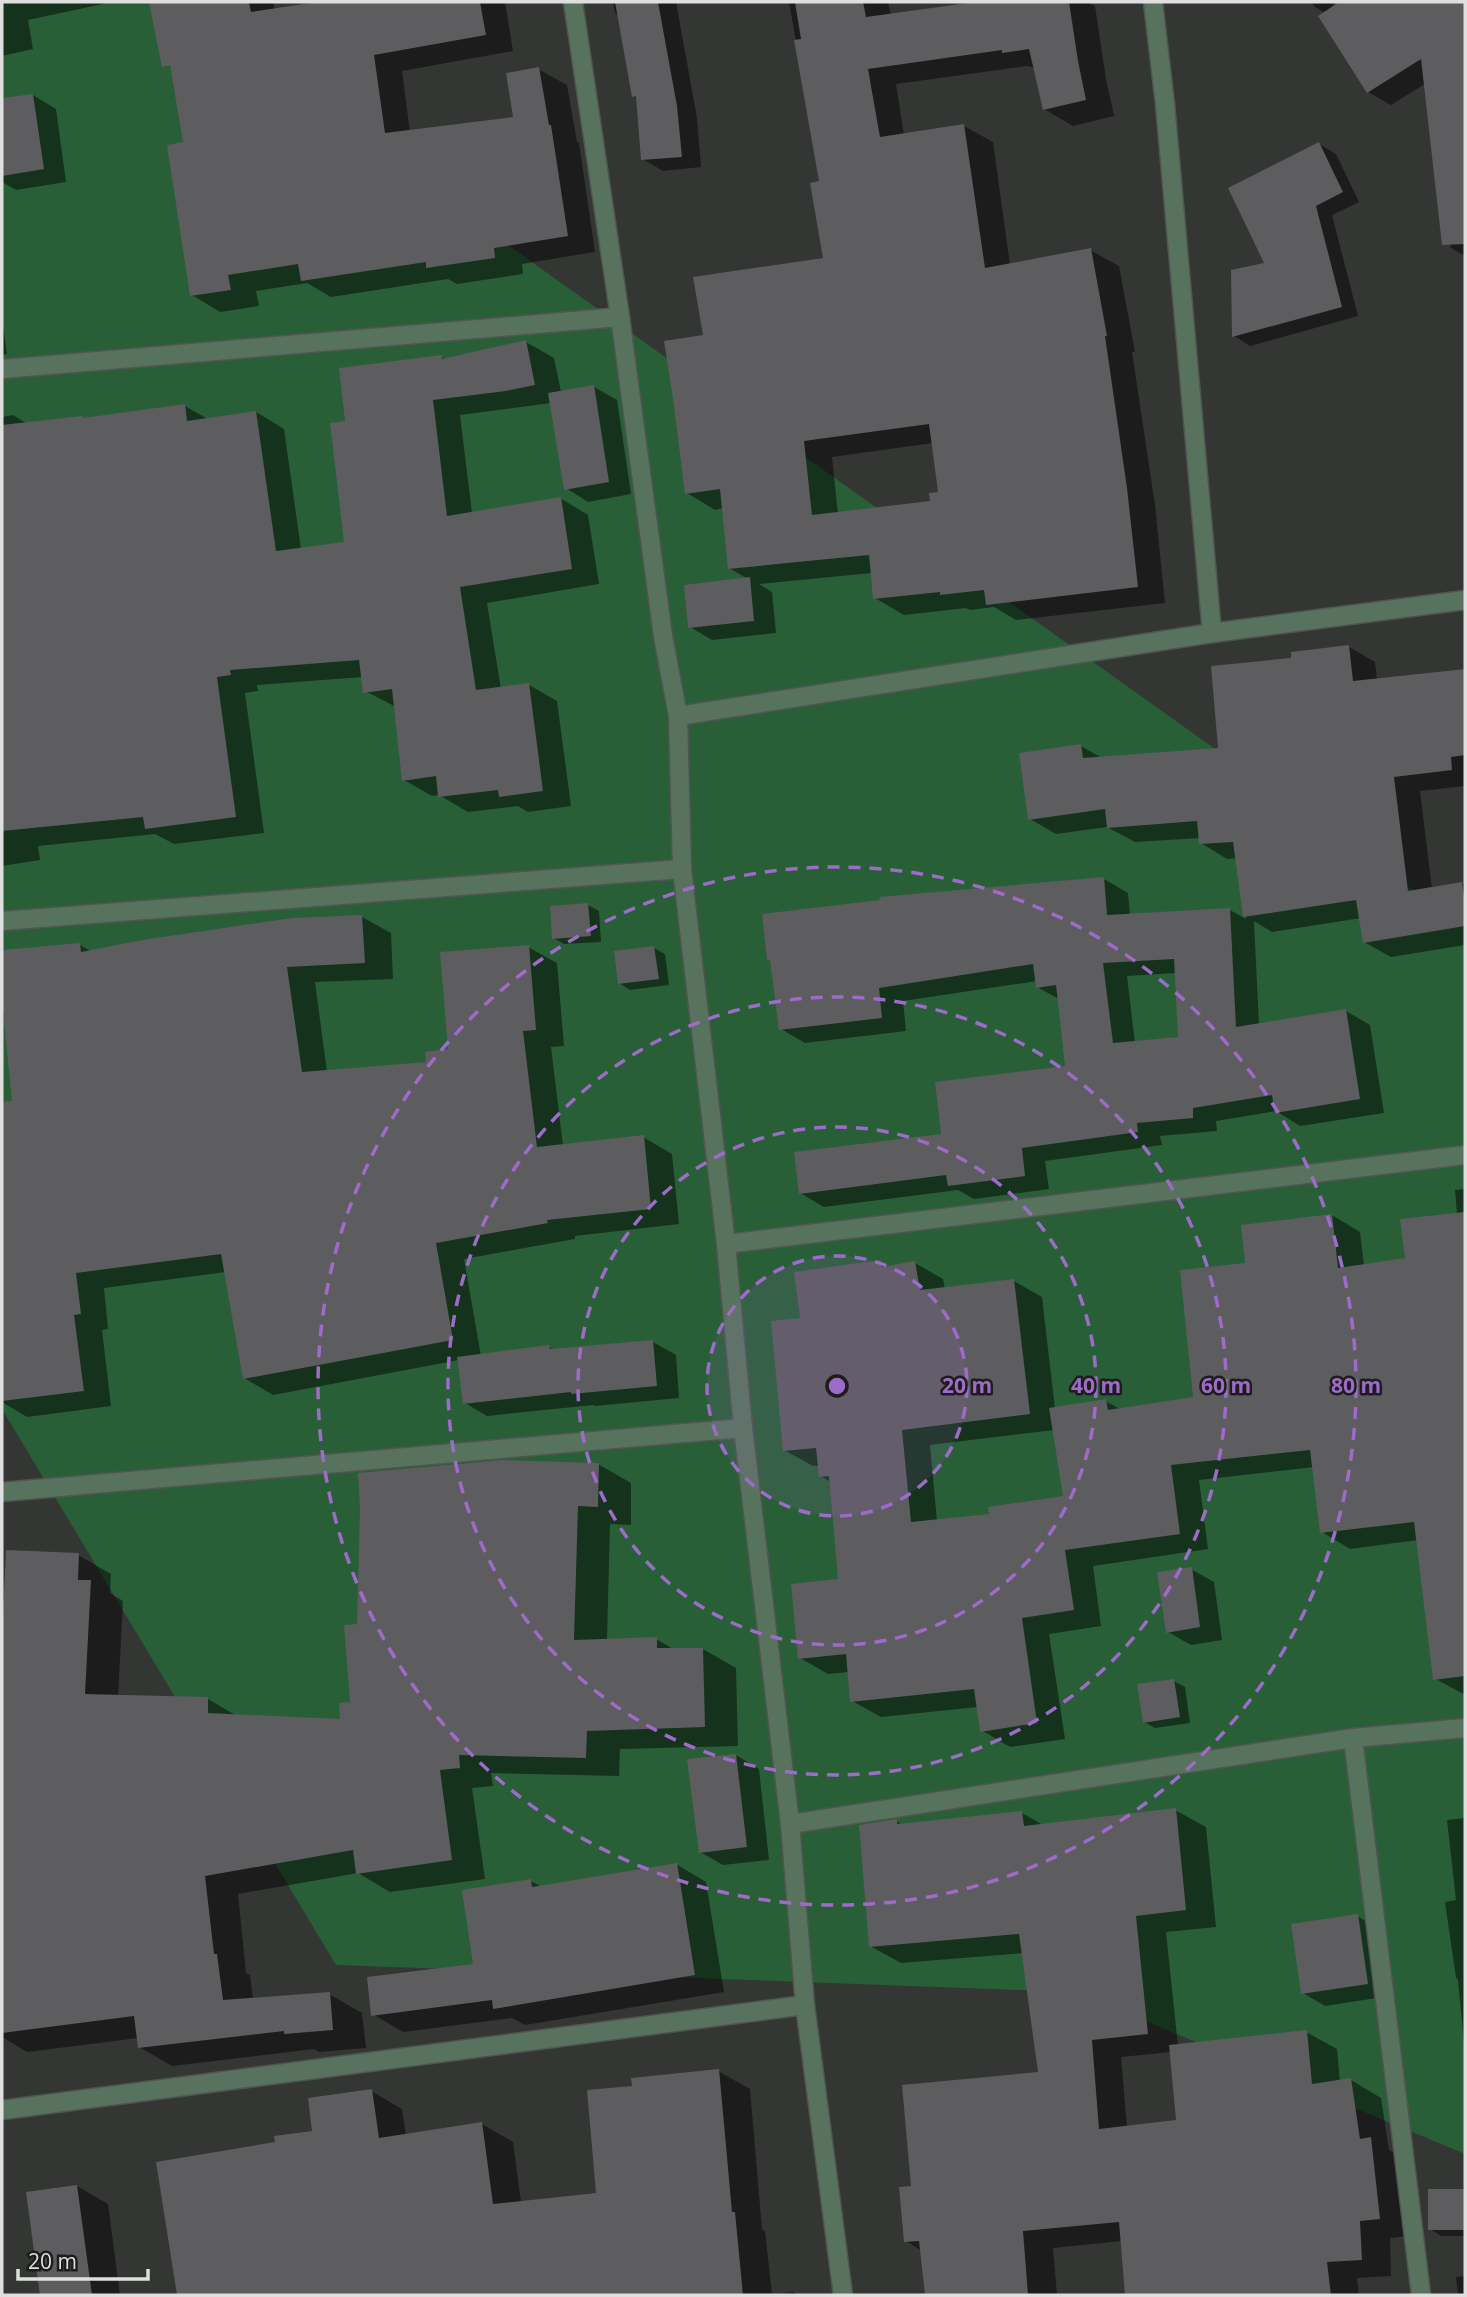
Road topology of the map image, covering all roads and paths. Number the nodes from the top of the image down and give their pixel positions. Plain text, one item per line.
1 (573, 2) edge
2 (1153, 2) edge
3 (620, 317) junction
4 (2, 369) edge
5 (1465, 600) edge
6 (1212, 633) junction
7 (678, 716) junction
8 (682, 869) junction
9 (2, 921) edge
10 (1465, 1155) edge
11 (726, 1244) junction
12 (743, 1428) junction
13 (2, 1492) edge
14 (1465, 1728) edge
15 (1353, 1738) junction
16 (790, 1824) junction
17 (805, 2005) junction
18 (2, 2110) edge
19 (844, 2295) edge
20 (1421, 2295) edge

1 - 3 street
2 - 6 street
3 - 4 street
3 - 7 street
5 - 6 street
6 - 7 street
7 - 8 street
8 - 9 street
8 - 11 street
10 - 11 street
11 - 12 street
12 - 13 street
12 - 16 street
14 - 15 street
15 - 16 street
15 - 20 street
16 - 17 street
17 - 18 street
17 - 19 street

